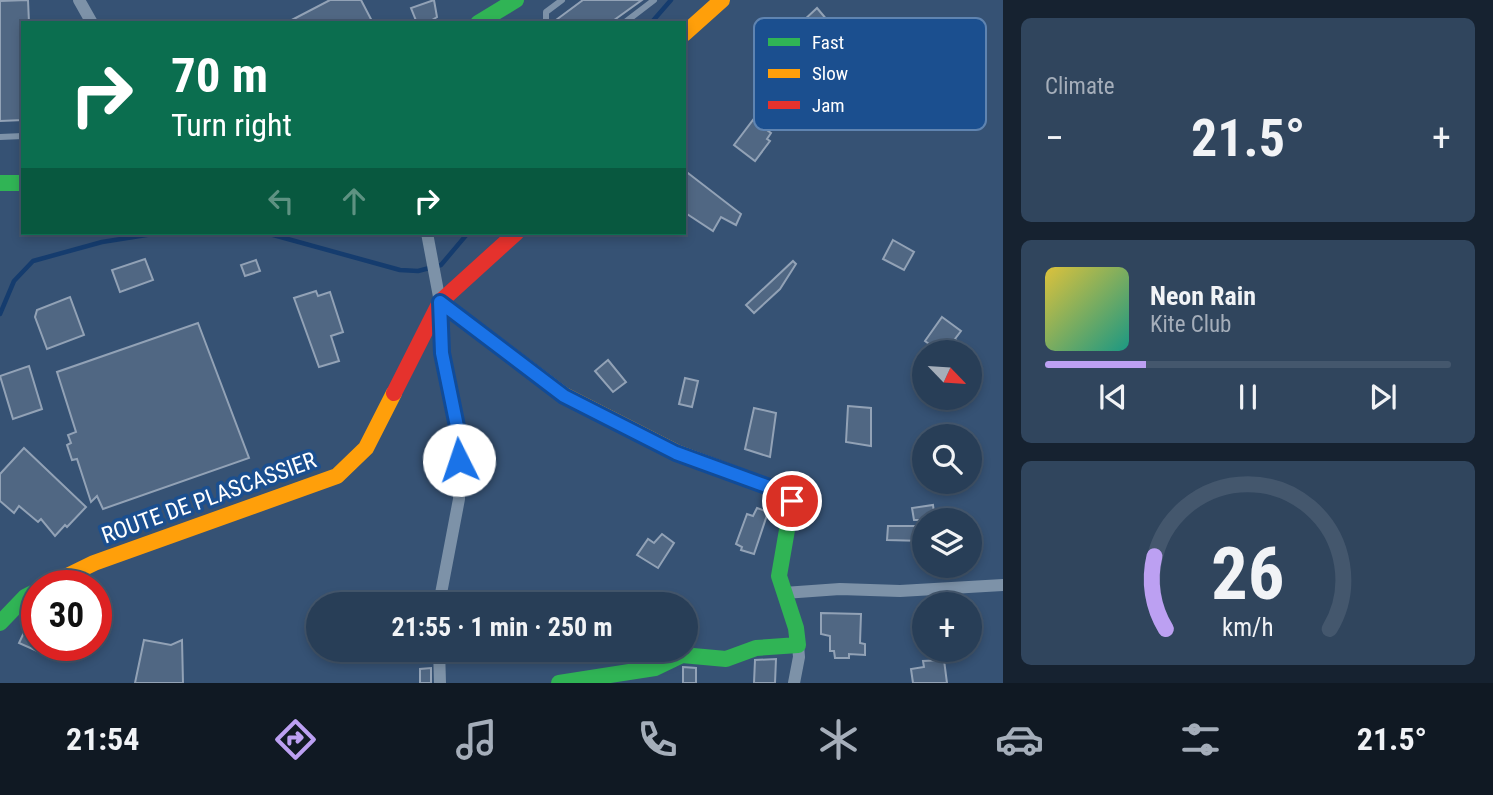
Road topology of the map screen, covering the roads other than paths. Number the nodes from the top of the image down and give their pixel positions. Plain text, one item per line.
1 (79, 0) edge
2 (507, 0) edge
3 (516, 0) edge
4 (562, 0) edge
5 (654, 0) edge
6 (722, 0) edge
7 (494, 12) junction
8 (91, 21) edge
9 (481, 21) edge
10 (546, 21) edge
11 (627, 21) edge
12 (686, 32) edge
13 (21, 136) edge
14 (0, 137) edge
15 (0, 183) edge
16 (21, 183) edge
17 (427, 235) edge
18 (514, 235) edge
19 (440, 302) junction
20 (80, 570) edge
21 (1003, 585) edge
22 (441, 592) edge
23 (784, 593) junction
24 (21, 601) edge
25 (0, 623) edge
26 (798, 645) junction
27 (439, 662) edge
28 (440, 683) edge
29 (559, 683) edge
30 (794, 683) edge

1 - 8 street
2 - 7 street
3 - 7 street
4 - 10 lane
5 - 11 lane
6 - 12 street
7 - 9 street
13 - 14 lane
15 - 16 street
17 - 19 street
18 - 19 street, ROUTE DE PLASCASSIER
19 - 20 street, ROUTE DE PLASCASSIER
19 - 22 street
19 - 23 street
21 - 23 street
23 - 26 street
24 - 25 street
26 - 29 street
26 - 30 street
27 - 28 street

